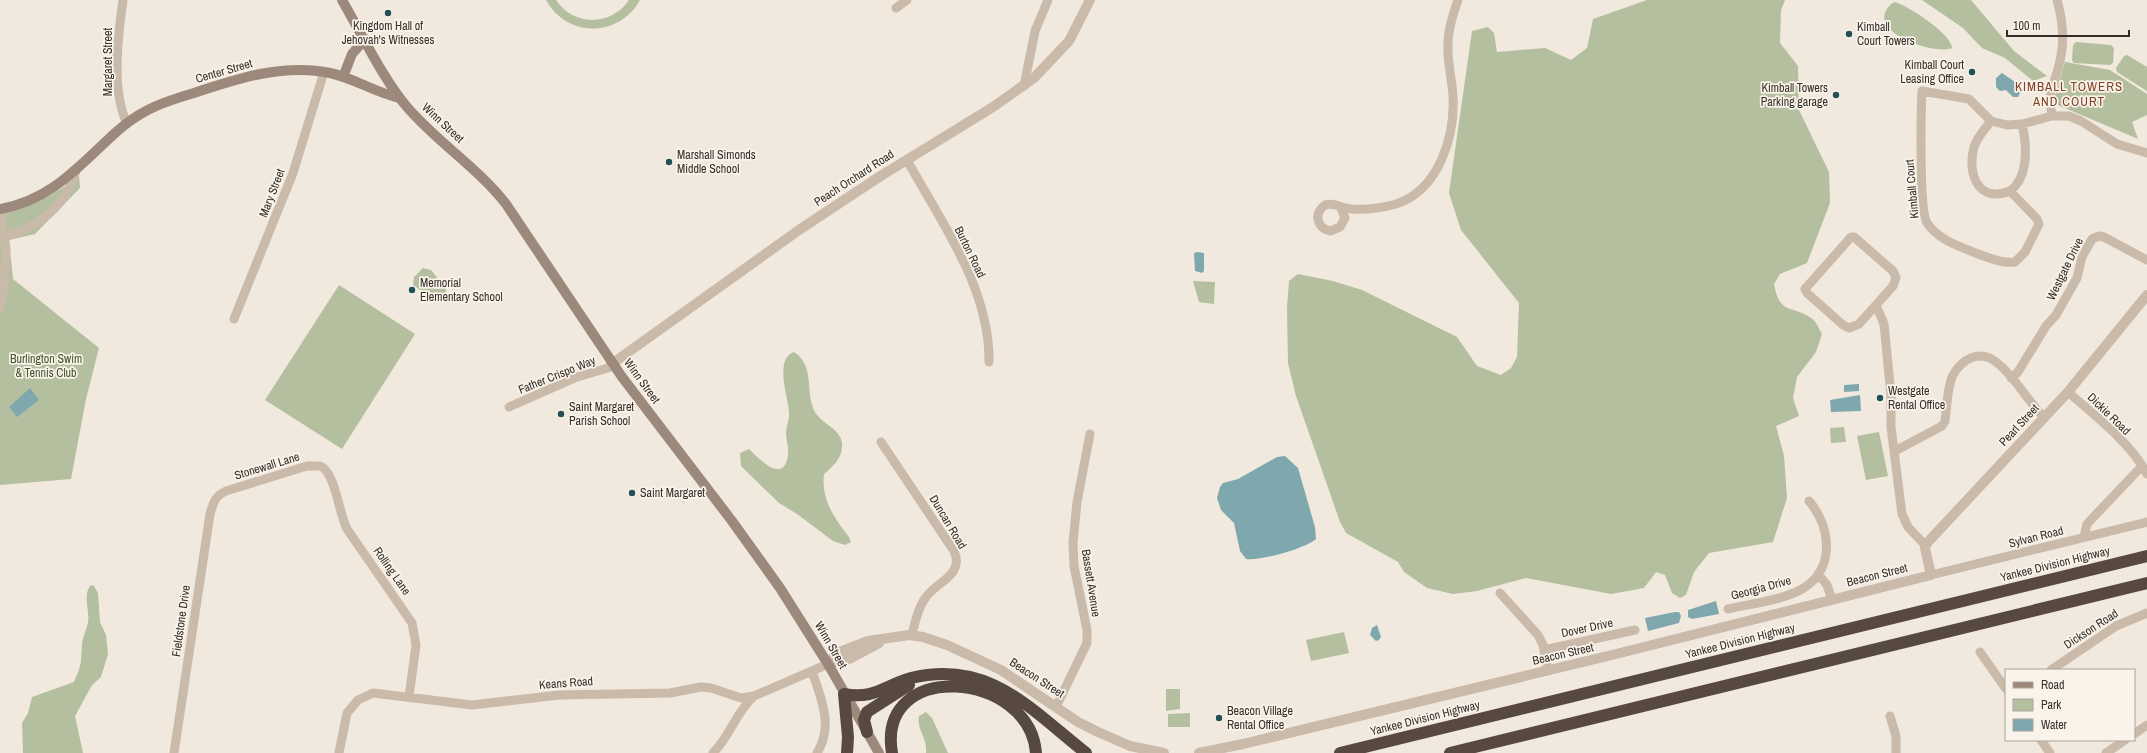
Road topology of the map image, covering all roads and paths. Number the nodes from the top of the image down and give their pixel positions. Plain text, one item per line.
1 (123, 0) edge
2 (342, 0) edge
3 (907, 0) edge
4 (1048, 0) edge
5 (1090, 0) edge
6 (1458, 0) edge
7 (2057, 0) edge
8 (896, 8) dead end
9 (365, 39) junction
10 (324, 72) junction
11 (343, 77) junction
12 (1024, 86) junction
13 (400, 98) junction
14 (2052, 116) junction
15 (1991, 121) junction
16 (126, 123) junction
17 (2022, 124) junction
18 (2147, 153) edge
19 (907, 160) junction
20 (76, 171) junction
21 (2010, 191) junction
22 (1341, 208) dead end
23 (0, 209) edge
24 (0, 212) edge
25 (2, 236) edge
26 (2147, 260) edge
27 (2147, 296) edge
28 (1876, 305) junction
29 (0, 308) edge
30 (234, 319) dead end
31 (989, 362) dead end
32 (613, 363) junction
33 (2011, 378) junction
34 (2068, 392) junction
35 (508, 407) dead end
36 (2044, 417) junction
37 (1090, 434) dead end
38 (881, 442) dead end
39 (1896, 451) junction
40 (322, 466) joint
41 (2142, 466) junction
42 (2147, 474) edge
43 (219, 494) joint
44 (1809, 501) dead end
45 (2147, 522) edge
46 (2084, 538) junction
47 (1925, 545) junction
48 (2147, 556) edge
49 (1818, 574) junction
50 (1931, 575) junction
51 (2147, 583) edge
52 (1500, 593) dead end
53 (1832, 600) junction
54 (1728, 609) dead end
55 (2147, 613) edge
56 (1635, 630) dead end
57 (912, 635) junction
58 (1544, 650) junction
59 (1980, 652) dead end
60 (828, 664) junction
61 (2052, 669) edge
62 (1548, 670) junction
63 (812, 671) junction
64 (932, 675) junction
65 (2005, 688) edge
66 (844, 694) junction
67 (754, 696) junction
68 (408, 697) junction
69 (1056, 707) junction
70 (1890, 716) dead end
71 (2147, 725) edge
72 (867, 732) junction
73 (2135, 733) edge
74 (2042, 741) edge
75 (2124, 741) edge
76 (1486, 744) junction
77 (174, 753) edge
78 (339, 753) edge
79 (713, 753) edge
80 (817, 753) edge
81 (846, 753) edge
82 (879, 753) edge
83 (892, 753) edge
84 (1036, 753) edge
85 (1086, 753) edge
86 (1164, 753) edge
87 (1199, 753) edge
88 (1340, 753) edge
89 (1450, 753) edge
90 (1458, 753) edge
91 (1896, 753) edge
92 (2050, 753) edge
93 (2106, 753) edge

1 - 16 street, Margaret Street
2 - 9 main road, Winn Street
3 - 8 street
4 - 12 street
5 - 12 street, Peach Orchard Road
6 - 22 street
7 - 14 street
9 - 11 main road
9 - 13 main road, Winn Street
10 - 11 main road, Center Street
10 - 16 main road, Center Street
10 - 30 street, Mary Street
11 - 13 main road, Center Street
12 - 19 street, Peach Orchard Road
13 - 32 main road, Winn Street
14 - 17 street
14 - 18 street
15 - 17 street
15 - 21 street
15 - 21 street, Kimball Court
16 - 20 main road, Center Street
17 - 21 street
19 - 31 street, Burton Road
19 - 32 street, Peach Orchard Road
20 - 23 main road, Center Street
20 - 25 street, Center Street
24 - 25 street
25 - 29 street
26 - 33 street, Westgate Drive
27 - 34 street, Pearl Street
28 - 28 street
28 - 39 street
32 - 35 street, Father Crispo Way
32 - 60 main road, Winn Street
33 - 36 street
33 - 39 street
34 - 36 street, Pearl Street
34 - 41 street, Dickie Road
36 - 47 street, Pearl Street
37 - 69 street, Bassett Avenue
38 - 57 street, Duncan Road
39 - 47 street
40 - 43 street, Stonewall Lane
40 - 68 street, Rolling Lane
41 - 42 street, Dickie Road
41 - 46 street
43 - 77 street, Fieldstone Drive
44 - 49 street, Georgia Drive
45 - 46 street, Sylvan Road
46 - 50 street, Sylvan Road
47 - 50 street
48 - 88 highway, Yankee Division Highway
49 - 53 street
49 - 54 street, Georgia Drive
50 - 53 street, Beacon Street
51 - 76 highway
52 - 58 street
53 - 62 street, Beacon Street
55 - 61 street, Dickson Road
56 - 58 street, Dover Drive
57 - 60 street, Beacon Street
57 - 69 street, Beacon Street
58 - 62 street
59 - 65 street
60 - 63 street, Keans Road
60 - 66 main road, Winn Street
62 - 87 street, Beacon Street
63 - 67 street, Keans Road
63 - 80 street
64 - 66 highway
64 - 72 highway
64 - 85 highway
66 - 72 main road, Winn Street
66 - 81 highway
67 - 68 street, Keans Road
67 - 79 street
68 - 78 street, Keans Road
69 - 86 street, Beacon Street
70 - 91 street
71 - 73 street
72 - 82 main road, Winn Street
74 - 92 street
75 - 93 street
76 - 89 highway
76 - 90 highway
83 - 84 highway

